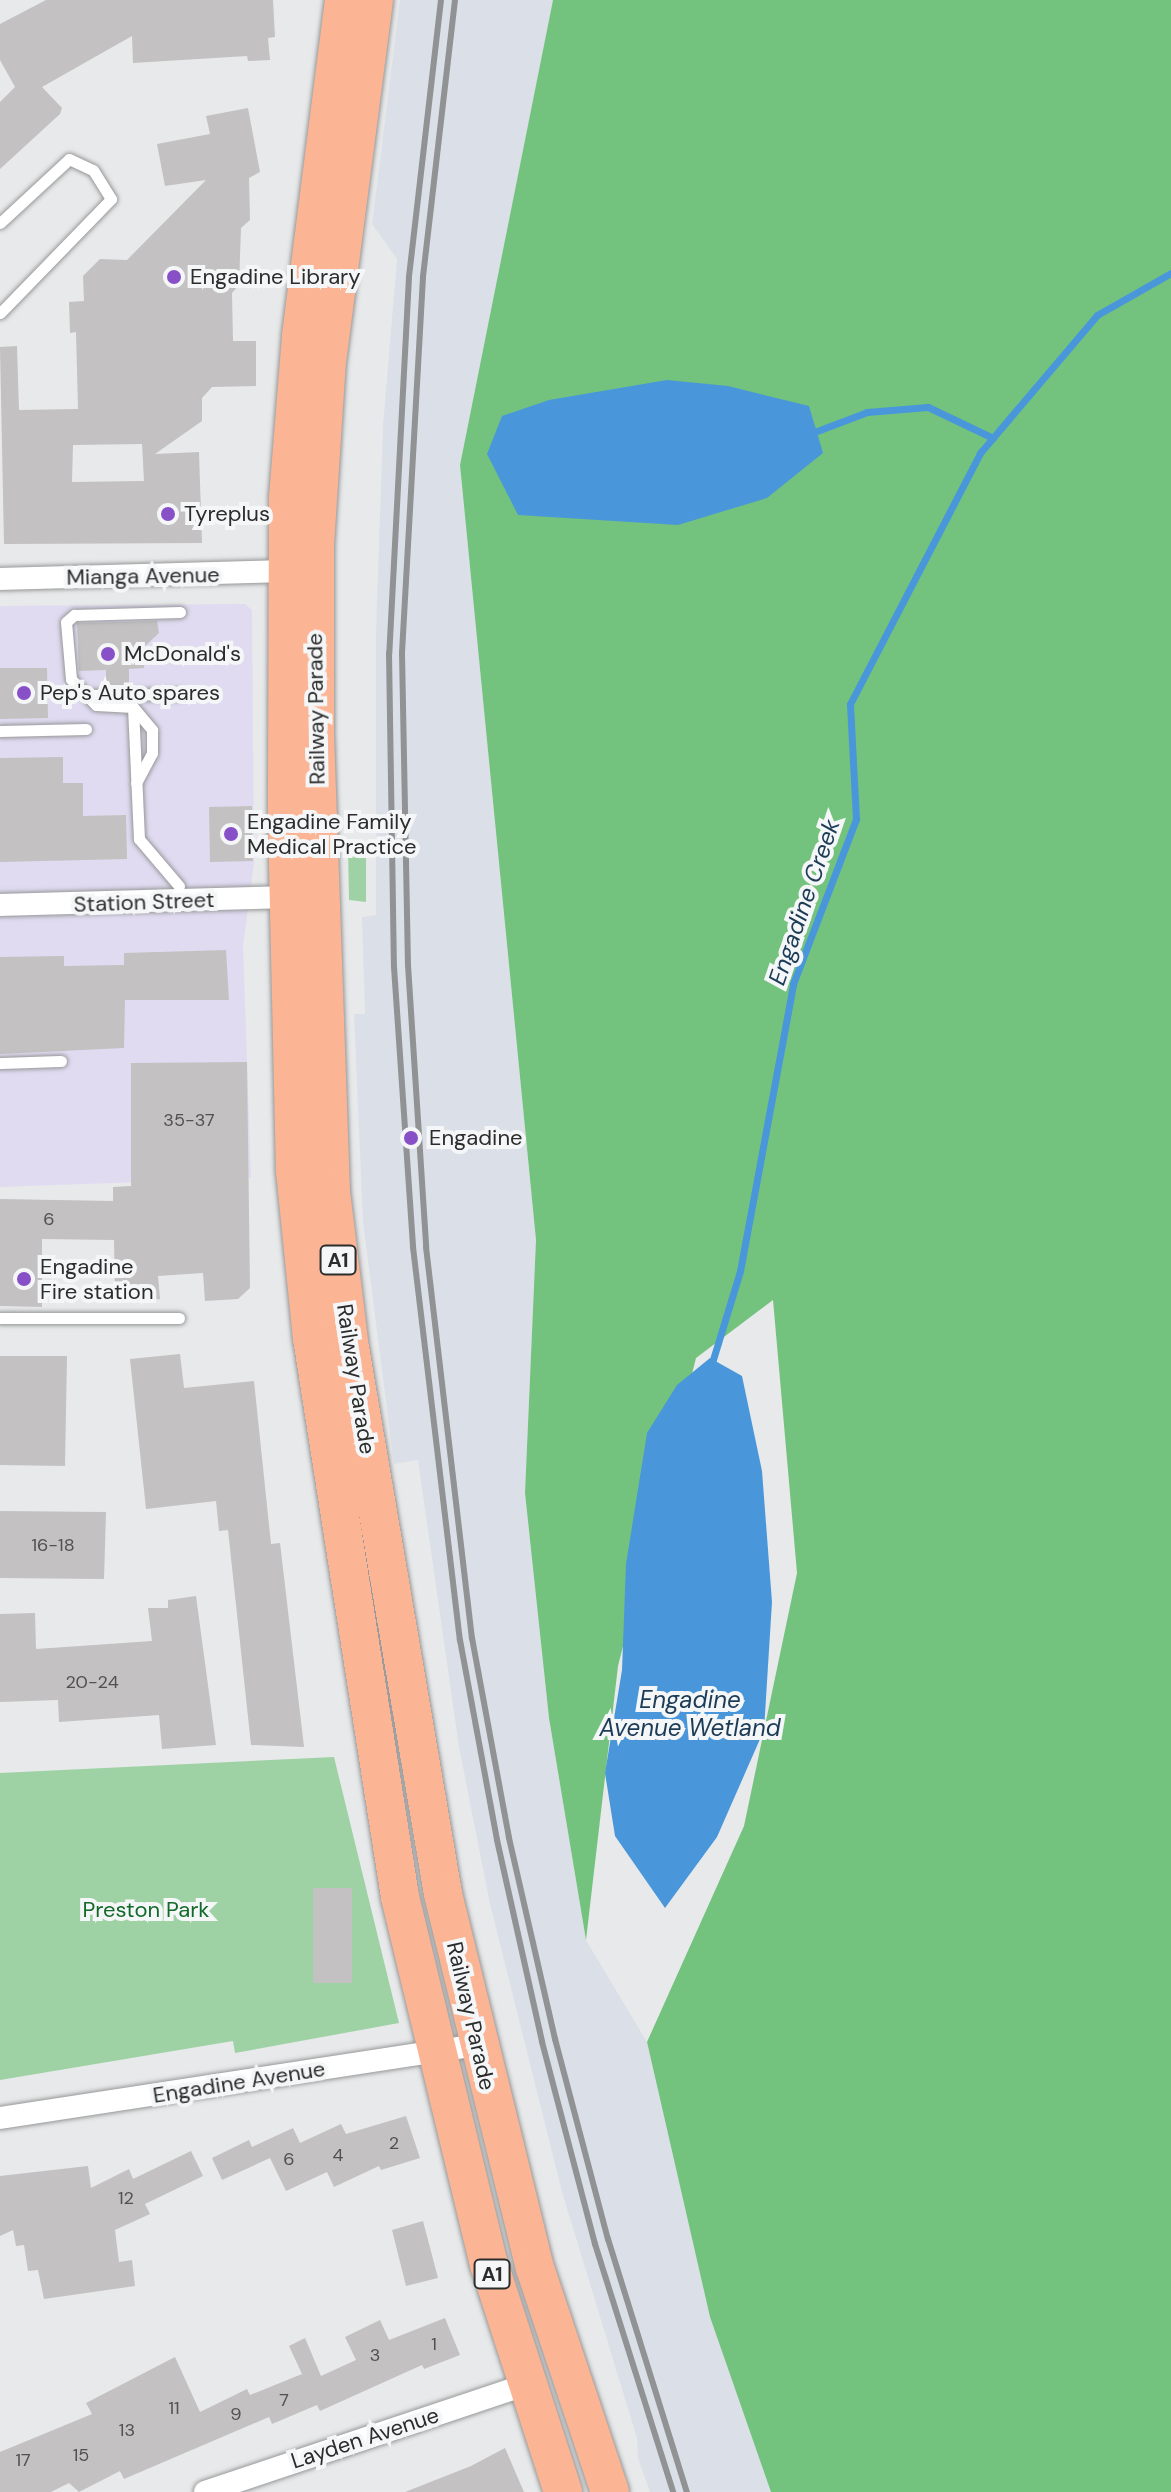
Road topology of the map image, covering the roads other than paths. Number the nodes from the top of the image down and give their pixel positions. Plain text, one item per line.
1 (329, 0) edge
2 (344, 0) edge
3 (374, 0) edge
4 (323, 164) junction
5 (0, 223) edge
6 (0, 313) edge
7 (285, 571) junction
8 (0, 579) edge
9 (180, 612) dead end
10 (180, 694) dead end
11 (86, 695) junction
12 (133, 707) junction
13 (86, 729) dead end
14 (0, 731) edge
15 (136, 783) junction
16 (179, 886) dead end
17 (288, 897) junction
18 (0, 905) edge
19 (61, 1061) dead end
20 (0, 1063) edge
21 (0, 1318) edge
22 (179, 1318) dead end
23 (478, 2045) junction
24 (435, 2053) junction
25 (0, 2118) edge
26 (525, 2385) junction
27 (205, 2492) edge
28 (563, 2492) edge
29 (610, 2492) edge

1 - 4 highway
2 - 4 highway, Railway Parade / A1
3 - 23 highway, Railway Parade / A1
4 - 7 highway, Railway Parade / A1
5 - 6 lane
7 - 8 street, Mianga Avenue
7 - 17 highway, Railway Parade / A1
9 - 11 lane
10 - 11 lane
11 - 12 lane
12 - 15 lane
12 - 15 lane
13 - 14 lane
15 - 16 lane
17 - 18 street, Station Street
17 - 24 highway, Railway Parade / A1
19 - 20 lane
21 - 22 lane
23 - 24 street, Engadine Avenue
23 - 29 highway, Railway Parade / A1
24 - 25 street, Engadine Avenue
24 - 26 highway, Railway Parade / A1
26 - 27 street, Layden Avenue
26 - 28 highway, Railway Parade / A1

